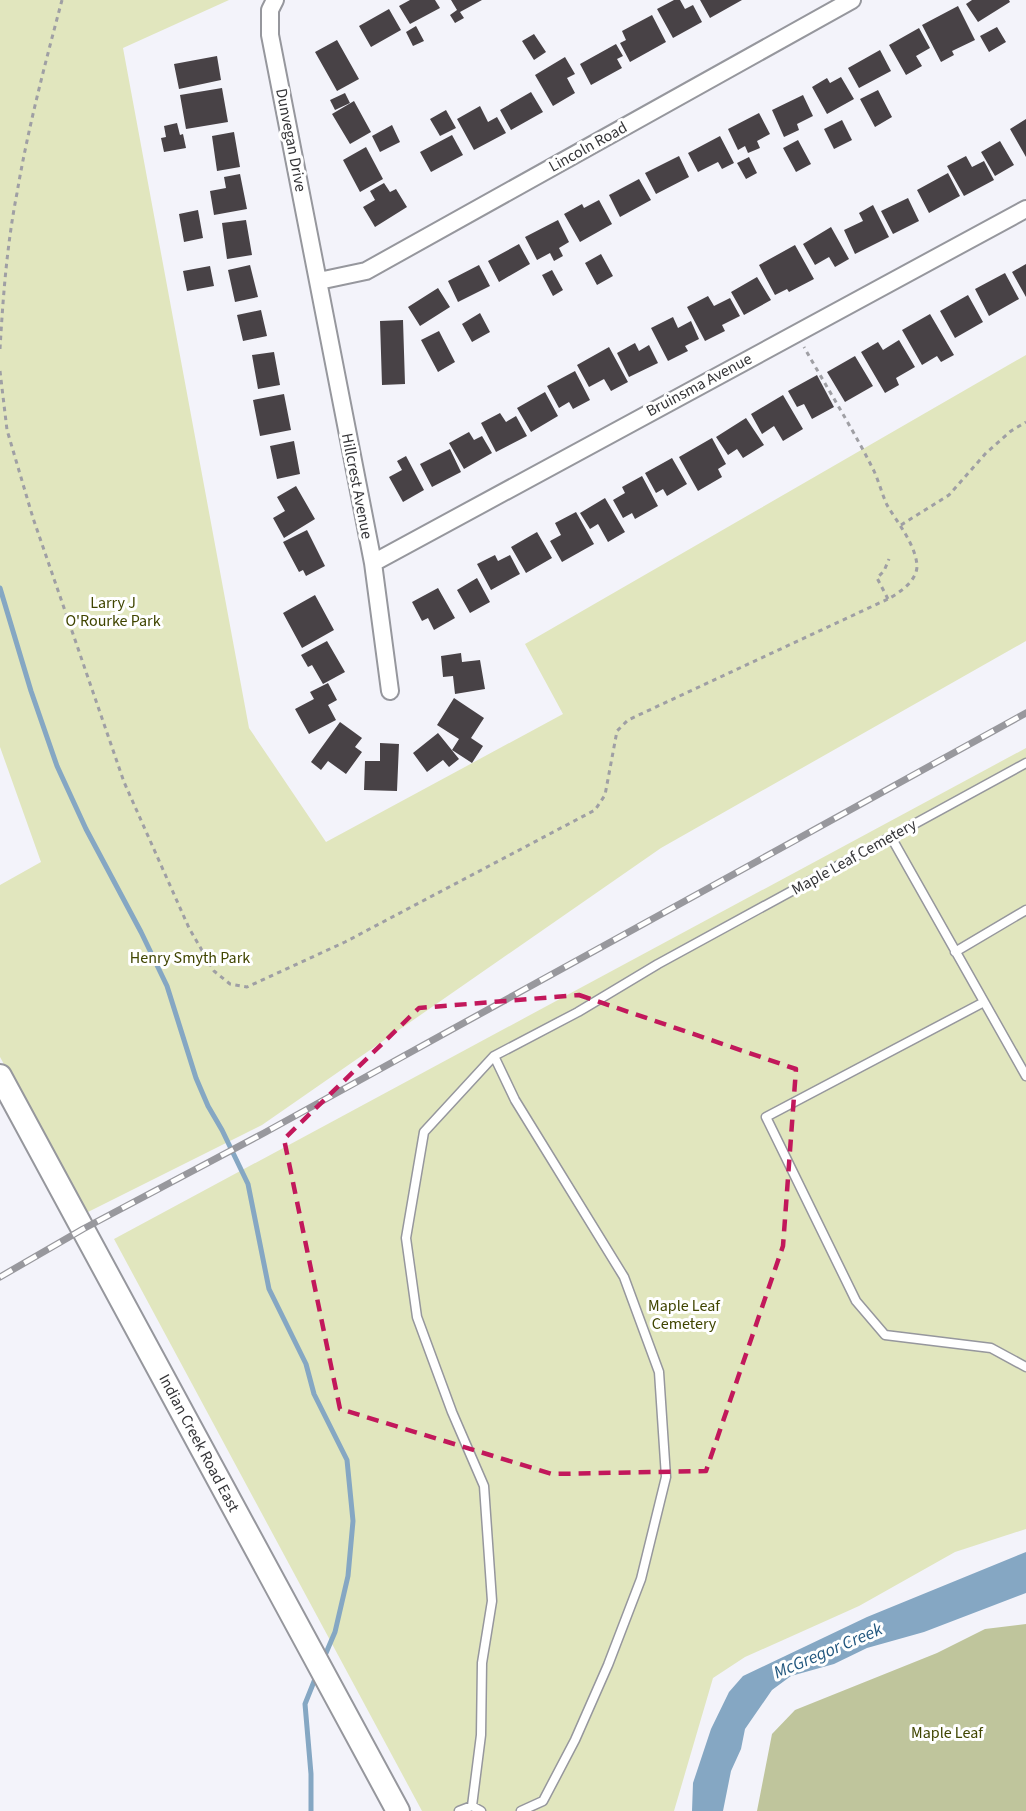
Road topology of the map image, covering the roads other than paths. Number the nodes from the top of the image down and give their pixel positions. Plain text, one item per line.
1 (275, 0) edge
2 (852, 0) edge
3 (1026, 209) edge
4 (319, 282) junction
5 (373, 563) junction
6 (390, 691) dead end
7 (1026, 764) edge
8 (891, 837) junction
9 (1026, 910) edge
10 (956, 952) junction
11 (984, 1002) junction
12 (494, 1056) junction
13 (0, 1076) edge
14 (1026, 1076) edge
15 (1026, 1367) edge
16 (472, 1806) junction
17 (398, 1811) edge
18 (459, 1811) edge
19 (481, 1811) edge
20 (521, 1811) edge

1 - 4 street, Dunvegan Drive
2 - 4 street, Lincoln Road
3 - 5 street, Bruinsma Avenue
4 - 5 street, Hillcrest Avenue
5 - 6 street, Hillcrest Avenue
7 - 8 lane, Maple Leaf Cemetery
8 - 10 lane
8 - 12 lane, Maple Leaf Cemetery
9 - 10 lane
10 - 11 lane
11 - 14 lane
11 - 15 lane
12 - 16 lane, Maple Leaf Cemetery
12 - 20 lane
13 - 17 main road, Indian Creek Road East
16 - 18 lane
16 - 19 lane

